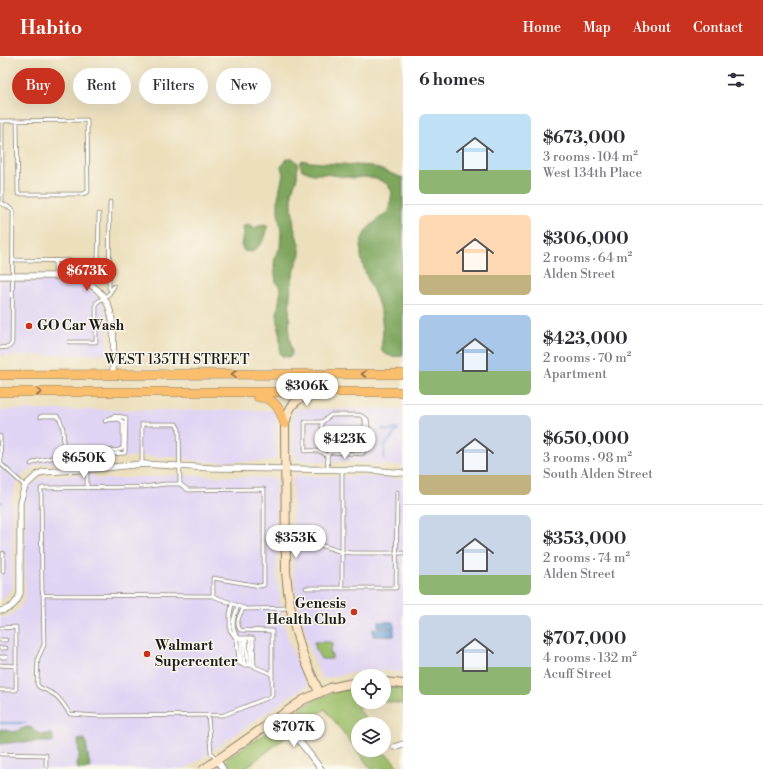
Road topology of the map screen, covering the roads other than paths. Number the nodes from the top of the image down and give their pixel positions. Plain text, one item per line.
1 (1, 121) edge
2 (17, 121) junction
3 (1, 147) edge
4 (1, 185) edge
5 (110, 202) dead end
6 (1, 203) edge
7 (99, 214) dead end
8 (13, 260) junction
9 (55, 260) junction
10 (0, 276) edge
11 (12, 276) junction
12 (55, 276) junction
13 (114, 286) dead end
14 (112, 290) junction
15 (104, 298) junction
16 (69, 342) dead end
17 (0, 348) edge
18 (113, 374) junction
19 (403, 374) edge
20 (0, 375) edge
21 (0, 392) edge
22 (158, 392) junction
23 (326, 392) junction
24 (403, 392) edge
25 (40, 417) dead end
26 (104, 421) dead end
27 (322, 422) junction
28 (285, 424) junction
29 (0, 436) edge
30 (322, 451) junction
31 (88, 452) dead end
32 (327, 456) junction
33 (1, 461) edge
34 (31, 464) dead end
35 (142, 464) junction
36 (180, 466) junction
37 (285, 469) junction
38 (328, 469) junction
39 (342, 469) junction
40 (87, 470) junction
41 (403, 473) edge
42 (180, 484) junction
43 (25, 486) junction
44 (87, 488) junction
45 (397, 492) dead end
46 (286, 542) junction
47 (342, 552) junction
48 (3, 553) dead end
49 (396, 553) junction
50 (403, 553) edge
51 (3, 571) dead end
52 (306, 588) dead end
53 (342, 588) junction
54 (43, 595) junction
55 (213, 596) junction
56 (232, 604) junction
57 (238, 606) junction
58 (244, 608) junction
59 (290, 608) junction
60 (0, 611) edge
61 (0, 628) edge
62 (244, 638) junction
63 (0, 640) edge
64 (6, 640) dead end
65 (0, 648) edge
66 (6, 648) dead end
67 (0, 657) edge
68 (6, 657) dead end
69 (0, 665) edge
70 (249, 665) junction
71 (16, 666) junction
72 (272, 674) junction
73 (391, 683) edge
74 (351, 684) edge
75 (403, 684) edge
76 (0, 690) edge
77 (319, 692) junction
78 (208, 715) junction
79 (280, 716) junction
80 (403, 744) edge
81 (394, 747) dead end
82 (0, 754) edge
83 (217, 760) junction
84 (46, 769) edge
85 (204, 769) edge
86 (223, 769) edge
87 (321, 769) edge

1 - 2 lane
1 - 3 lane
2 - 2 lane
3 - 4 lane
4 - 6 lane
5 - 14 lane
6 - 8 lane
7 - 9 lane
8 - 9 lane
8 - 11 lane
9 - 12 lane
10 - 11 street
11 - 12 street
11 - 17 lane
12 - 15 street
13 - 14 lane
14 - 15 lane
15 - 16 lane
15 - 18 street
19 -> 18 main road, WEST 135TH STREET
18 - 20 main road, WEST 135TH STREET
21 -> 22 main road
22 - 23 main road
22 - 28 main road
23 - 24 main road
23 - 28 street
25 - 34 lane
26 - 31 lane
27 - 30 lane
27 - 30 lane
27 - 32 lane
28 - 37 street
29 - 33 lane
30 - 32 lane
32 - 38 lane
33 - 43 lane
35 - 36 street
35 - 36 lane
35 - 40 street
36 - 37 street
36 - 42 lane
37 - 38 street
37 - 46 street
38 - 39 street
39 - 41 street
39 - 47 lane
40 - 43 street
40 - 44 lane
42 - 44 lane
42 - 55 lane
43 - 60 street
44 - 54 lane
45 - 49 lane
46 - 47 lane
46 - 59 street
47 - 49 lane
47 - 53 lane
48 - 51 lane
49 - 50 lane
49 - 53 lane
52 - 53 lane
54 - 55 lane
54 - 78 lane
55 - 56 lane
56 - 57 lane
56 - 70 lane
57 - 58 lane
57 - 62 lane
58 - 59 lane
58 - 72 lane
59 - 77 street
61 - 71 lane
62 - 70 lane
62 - 70 lane
62 - 70 lane
63 - 64 lane
65 - 66 lane
67 - 68 lane
69 - 71 lane
70 - 72 lane
71 - 76 lane
72 - 78 lane
73 - 75 street
74 - 77 street
77 - 79 street
78 - 83 lane
79 - 83 street
79 - 87 street
80 - 81 street
82 - 84 lane
83 - 85 street
83 - 86 street

